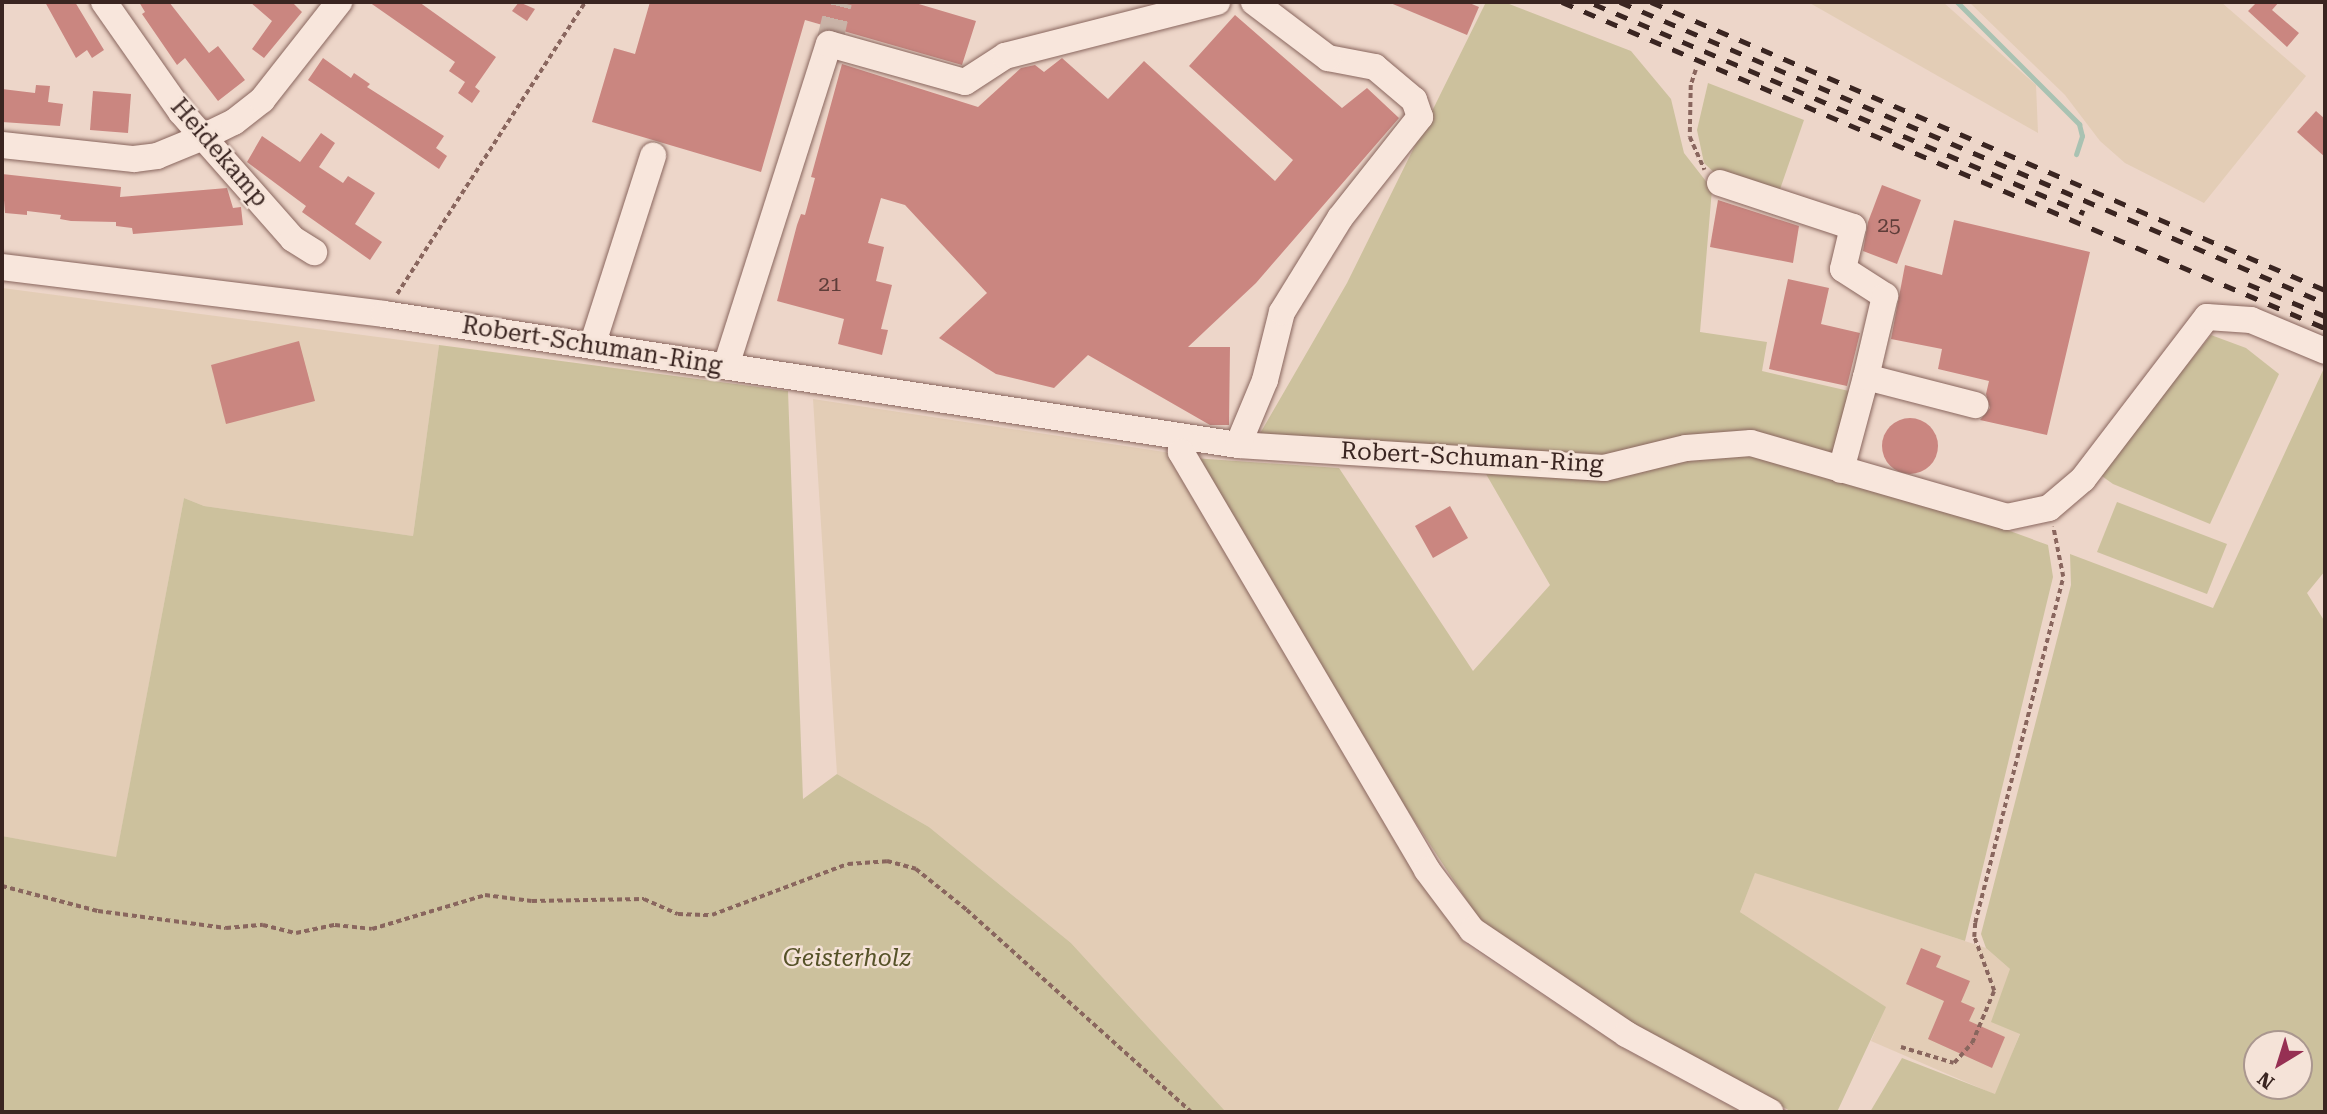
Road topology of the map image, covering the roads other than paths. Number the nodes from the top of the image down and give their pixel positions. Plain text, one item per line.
1 (104, 2) edge
2 (338, 2) edge
3 (1217, 2) edge
4 (1254, 2) edge
5 (204, 136) junction
6 (2, 145) edge
7 (653, 156) dead end
8 (1720, 183) road end
9 (314, 252) dead end
10 (2, 267) edge
11 (592, 346) junction
12 (2325, 351) edge
13 (726, 366) junction
14 (1866, 377) junction
15 (1975, 405) dead end
16 (1181, 439) junction
17 (1238, 445) junction
18 (1841, 470) junction
19 (1770, 1112) edge

1 - 5 street, Heidekamp
2 - 5 street
3 - 13 street
4 - 17 street
5 - 6 street
5 - 9 street, Heidekamp
7 - 11 street
8 - 14 street
10 - 11 street, Robert-Schuman-Ring
11 - 13 street, Robert-Schuman-Ring
12 - 18 street, Robert-Schuman-Ring
13 - 16 street, Robert-Schuman-Ring
14 - 15 street
14 - 18 street
16 - 17 street, Robert-Schuman-Ring
16 - 19 street
17 - 18 street, Robert-Schuman-Ring

